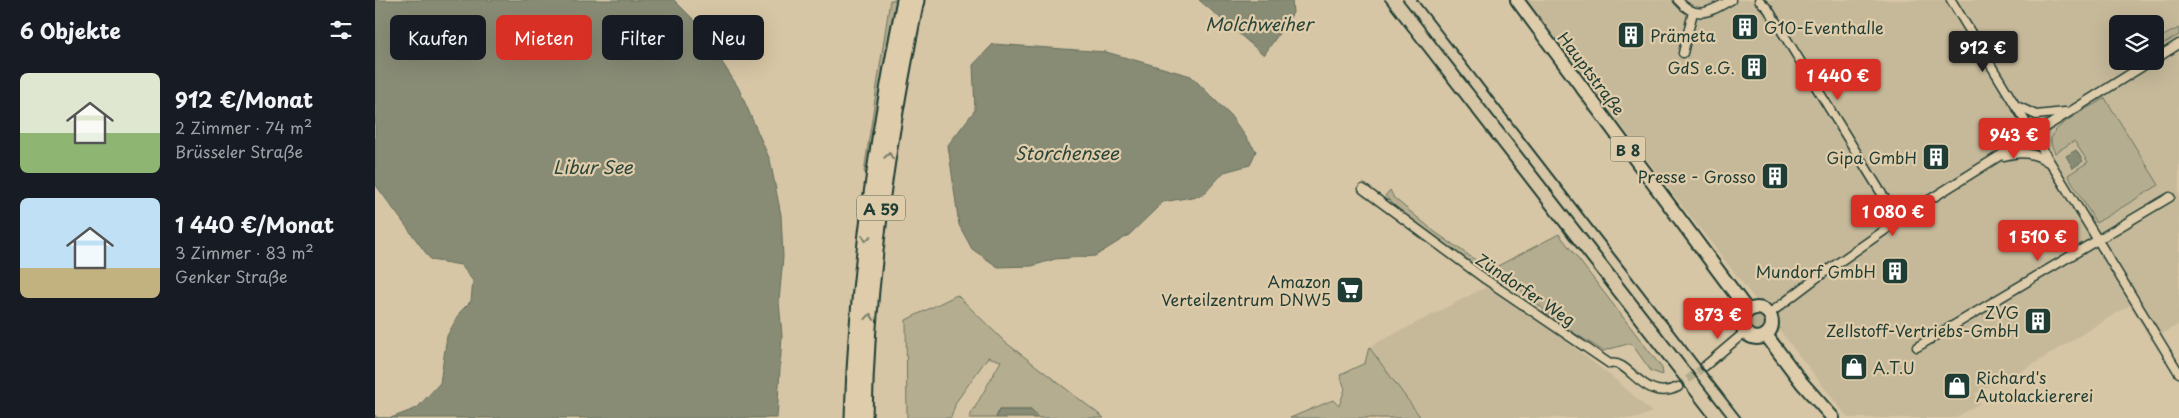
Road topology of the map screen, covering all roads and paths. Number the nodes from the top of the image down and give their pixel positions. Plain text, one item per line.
1 (905, 0) edge
2 (916, 0) edge
3 (1517, 0) edge
4 (1677, 0) edge
5 (1731, 0) edge
6 (1759, 0) edge
7 (1951, 0) edge
8 (1693, 12) junction
9 (2179, 44) edge
10 (1683, 53) dead end
11 (2164, 53) edge
12 (2136, 70) edge
13 (2016, 104) junction
14 (2067, 112) junction
15 (2034, 136) junction
16 (1991, 161) junction
17 (2052, 165) junction
18 (1363, 189) dead end
19 (2170, 197) dead end
20 (1898, 220) junction
21 (2097, 239) junction
22 (1748, 311) junction
23 (1769, 314) junction
24 (1745, 332) junction
25 (1766, 335) junction
26 (1917, 347) dead end
27 (1705, 366) tunnel mouth
28 (2179, 373) edge
29 (1678, 387) tunnel mouth
30 (853, 418) edge
31 (864, 418) edge
32 (1833, 418) edge

1 -> 30 highway, A 59
31 -> 2 highway, A 59
3 - 22 main road, Hauptstraße / B 8
4 - 8 street
5 - 8 street
6 - 20 street
7 - 13 street
8 - 10 street
9 - 11 street
12 - 14 street
13 - 14 street
13 - 15 street
14 - 15 street
15 - 16 street
15 - 17 street
16 - 17 street
16 - 20 street
17 - 21 street
18 - 29 street, Zündorfer Weg
19 - 21 street
20 - 23 street
21 - 26 street
21 - 28 street
22 - 23 main road
22 - 24 main road
23 - 25 main road
24 - 25 main road
24 - 27 street
25 - 32 main road

